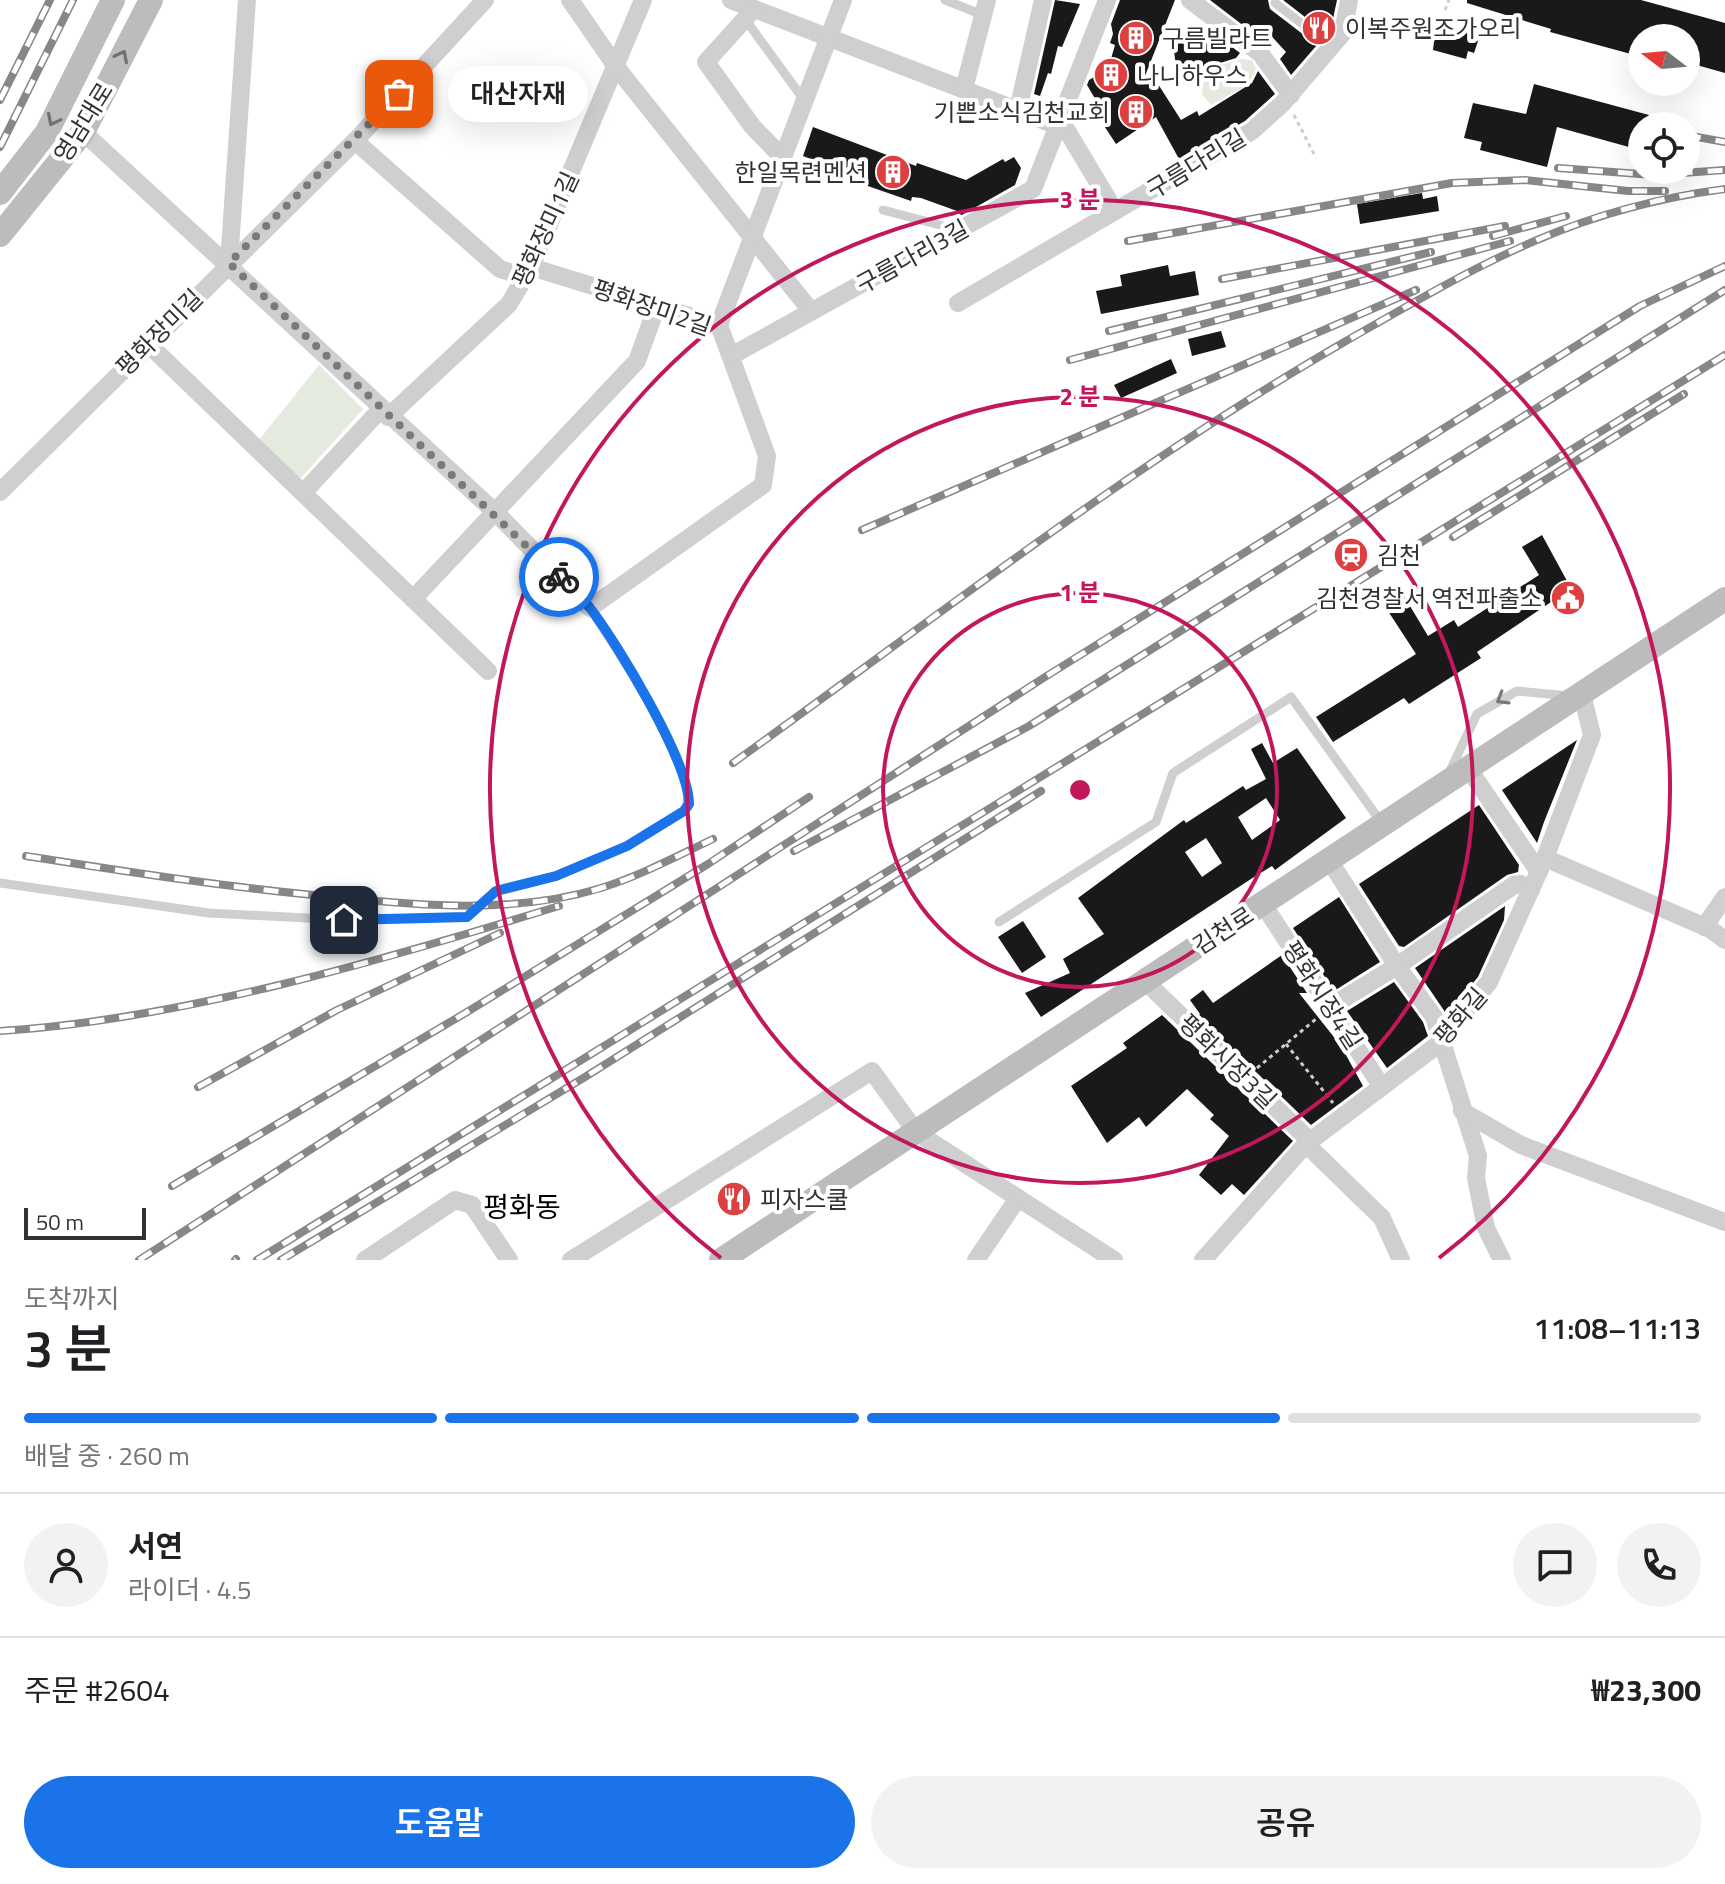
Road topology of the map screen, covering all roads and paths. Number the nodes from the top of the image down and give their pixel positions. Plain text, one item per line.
1 (113, 0) edge
2 (151, 0) edge
3 (247, 0) edge
4 (485, 0) edge
5 (570, 0) edge
6 (643, 0) edge
7 (731, 0) edge
8 (843, 0) edge
9 (945, 0) edge
10 (1043, 0) edge
11 (1107, 0) edge
12 (1190, 0) edge
13 (1349, 0) edge
14 (1449, 0) edge
15 (1275, 3) dead end
16 (985, 8) edge
17 (1445, 10) dead end
18 (749, 14) junction
19 (828, 37) junction
20 (1332, 47) junction
21 (617, 68) junction
22 (964, 89) junction
23 (1287, 99) junction
24 (804, 100) junction
25 (1018, 110) junction
26 (1059, 126) junction
27 (83, 132) junction
28 (355, 141) junction
29 (782, 157) junction
30 (1316, 158) dead end
31 (0, 193) edge
32 (883, 210) dead end
33 (1115, 211) junction
34 (0, 235) edge
35 (951, 235) junction
36 (750, 239) junction
37 (229, 263) junction
38 (531, 267) junction
39 (958, 303) dead end
40 (657, 306) junction
41 (811, 311) junction
42 (719, 325) junction
43 (147, 343) junction
44 (731, 356) junction
45 (384, 413) junction
46 (0, 492) edge
47 (303, 493) junction
48 (495, 512) junction
49 (413, 599) junction
50 (1725, 599) edge
51 (590, 608) junction
52 (488, 671) dead end
53 (1580, 695) junction
54 (1468, 768) junction
55 (1444, 784) junction
56 (1382, 825) junction
57 (1329, 860) junction
58 (1539, 873) junction
59 (0, 883) edge
60 (1725, 897) edge
61 (1263, 904) junction
62 (999, 922) dead end
63 (1704, 927) junction
64 (1725, 940) edge
65 (1397, 966) junction
66 (1145, 981) junction
67 (1324, 1012) junction
68 (1440, 1043) junction
69 (1286, 1044) junction
70 (1245, 1078) junction
71 (1382, 1087) junction
72 (1462, 1111) junction
73 (1343, 1115) junction
74 (916, 1132) junction
75 (1308, 1143) junction
76 (1018, 1198) junction
77 (1725, 1222) edge
78 (729, 1258) edge
79 (365, 1260) edge
80 (509, 1260) edge
81 (571, 1260) edge
82 (976, 1260) edge
83 (1114, 1260) edge
84 (1203, 1260) edge
85 (1401, 1260) edge
86 (1502, 1260) edge

1 -> 31 street, 영남대로
27 -> 2 street, 영남대로
3 - 37 street
4 - 28 street, 평화장미길
5 - 21 street
6 - 21 street, 평화장미1길
7 - 18 street
8 - 19 street
9 - 16 lane
10 - 25 street
11 - 26 street, 구름다리3길
12 - 23 street
13 - 20 street, 구름다리길
14 - 17 path
15 - 20 lane
16 - 22 street
18 - 19 street
18 - 24 lane
18 - 29 street
19 - 22 street
19 - 24 street
20 - 23 street, 구름다리길
21 - 36 street
21 - 38 street, 평화장미1길
22 - 25 street
23 - 30 path
23 - 33 street, 구름다리길
24 - 29 street
25 - 26 street
26 - 33 street
26 - 35 street, 구름다리3길
27 - 34 street, 영남대로
27 - 37 street
28 - 37 street, 평화장미길
28 - 38 street, 평화장미2길
29 - 36 street
32 - 35 lane
33 - 39 street, 구름다리길
35 - 41 street, 구름다리3길
36 - 41 street
36 - 42 street
37 - 43 street, 평화장미길
37 - 45 street
38 - 40 street, 평화장미2길
38 - 45 street, 평화장미1길
40 - 42 street, 평화장미2길
40 - 48 street
41 - 44 street, 구름다리3길
42 - 44 street, 평화장미2길
43 - 46 street, 평화장미길
43 - 47 street
44 - 51 street, 평화장미2길
45 - 47 street, 평화장미1길
45 - 48 street
47 - 49 street
48 - 49 street
48 - 51 street
49 - 52 street
50 - 53 street, 김천로
51 - 59 lane
53 - 54 street, 김천로
53 -> 55 lane
53 - 58 street, 평화길
54 - 55 street, 김천로
54 - 58 street
55 - 56 street, 김천로
56 - 57 street, 김천로
56 - 62 lane
57 - 61 street, 김천로
57 - 65 street
58 - 63 street
58 - 65 street
58 - 68 street, 평화길
60 - 63 street
61 - 66 street, 김천로
61 - 67 street, 평화시장4길
63 - 64 street
65 - 67 street
65 - 68 street
66 - 70 street, 평화시장3길
66 - 74 street, 김천로
67 - 69 path
67 - 71 street, 평화시장4길
68 - 71 street, 평화길
68 - 72 street
69 - 70 path
69 - 73 path
70 - 75 street, 평화시장3길
71 - 73 street, 평화길
72 - 77 street
72 - 86 street
73 - 75 street, 평화길
74 - 76 street
74 - 78 street, 김천로
74 - 81 street
75 - 84 street, 평화길
75 - 85 street, 평화시장3길
76 - 82 street
76 - 83 street
79 - 80 street

